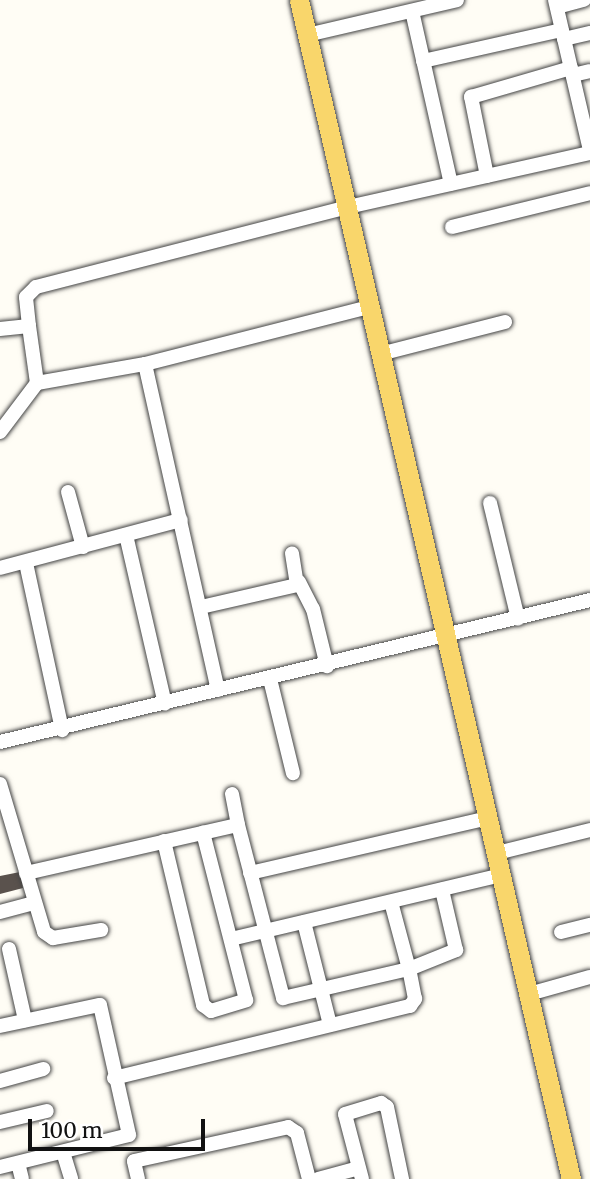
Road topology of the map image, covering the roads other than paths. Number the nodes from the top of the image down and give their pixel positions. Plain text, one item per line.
1 (299, 0) edge
2 (457, 0) edge
3 (584, 0) edge
4 (556, 3) edge
5 (412, 10) junction
6 (590, 33) edge
7 (563, 34) junction
8 (307, 35) junction
9 (423, 61) junction
10 (590, 71) edge
11 (572, 72) junction
12 (586, 112) edge
13 (590, 151) edge
14 (487, 176) junction
15 (451, 184) junction
16 (590, 193) edge
17 (348, 207) junction
18 (452, 227) dead end
19 (372, 306) junction
20 (505, 322) dead end
21 (29, 326) junction
22 (0, 329) edge
23 (384, 353) junction
24 (145, 364) junction
25 (37, 383) junction
26 (0, 432) edge
27 (68, 492) dead end
28 (489, 503) dead end
29 (181, 520) junction
30 (126, 535) junction
31 (83, 547) junction
32 (292, 553) dead end
33 (26, 562) junction
34 (0, 568) edge
35 (299, 582) junction
36 (590, 600) edge
37 (201, 607) junction
38 (518, 619) junction
39 (447, 638) junction
40 (327, 666) junction
41 (270, 679) junction
42 (218, 690) junction
43 (165, 704) junction
44 (62, 730) junction
45 (0, 742) edge
46 (293, 773) dead end
47 (0, 784) edge
48 (232, 794) dead end
49 (489, 818) junction
50 (238, 825) junction
51 (590, 830) edge
52 (203, 832) junction
53 (6, 836) edge
54 (164, 841) junction
55 (497, 853) junction
56 (26, 873) junction
57 (250, 873) junction
58 (502, 875) junction
59 (442, 890) junction
60 (391, 902) junction
61 (34, 903) junction
62 (0, 912) edge
63 (304, 922) junction
64 (590, 925) edge
65 (102, 930) dead end
66 (561, 932) dead end
67 (262, 933) junction
68 (231, 939) junction
69 (9, 949) dead end
70 (409, 969) junction
71 (590, 977) edge
72 (16, 980) junction
73 (0, 984) edge
74 (321, 990) junction
75 (529, 994) junction
76 (25, 1020) junction
77 (330, 1025) junction
78 (0, 1026) edge
79 (43, 1069) dead end
80 (114, 1078) junction
81 (0, 1081) edge
82 (47, 1111) dead end
83 (0, 1122) edge
84 (129, 1135) junction
85 (63, 1152) junction
86 (134, 1161) junction
87 (18, 1163) junction
88 (0, 1167) edge
89 (360, 1174) edge
90 (22, 1179) edge
91 (71, 1179) edge
92 (138, 1179) edge
93 (309, 1179) edge
94 (402, 1179) edge
95 (571, 1179) edge

1 - 8 main road
2 - 5 street
3 - 4 street
4 - 7 street
5 - 8 street
5 - 9 street
6 - 7 street
7 - 9 street
7 - 11 street
8 - 17 main road
9 - 15 street
10 - 11 street
11 - 12 street
11 - 14 street
12 - 13 street
13 - 14 street
14 - 15 street
15 - 17 street
16 - 18 street
17 - 19 main road
17 - 21 street
19 - 23 main road
19 - 24 street
20 - 23 street
21 - 22 street
21 - 25 street
23 - 39 main road
24 - 25 street
24 - 29 street
25 - 26 street
27 - 31 street
28 - 38 street
29 - 30 street
29 - 37 street
30 - 31 street
30 - 43 street
31 - 33 street
32 - 35 street
33 - 34 street
33 - 44 street
35 - 37 street
35 - 40 street
36 - 38 street
37 - 42 street
38 - 39 street
39 - 40 street
39 - 49 main road
40 - 41 street
41 - 42 street
41 - 46 street
42 - 43 street
43 - 44 street
44 - 45 street
47 - 53 street
48 - 50 street
49 - 55 main road
49 - 57 street
50 - 52 street
50 - 57 street
51 - 55 street
52 - 54 street
52 - 68 street
53 - 56 street
54 - 56 street
54 - 68 street
55 - 58 main road
56 - 61 street
57 - 67 street
58 - 59 street
58 - 75 main road
59 - 60 street
59 - 70 street
60 - 63 street
60 - 70 street
61 - 62 street
61 - 65 street
63 - 67 street
63 - 74 street
64 - 66 street
67 - 68 street
67 - 74 street
69 - 72 street
70 - 74 street
70 - 77 street
71 - 75 street
72 - 73 street
72 - 76 street
74 - 77 street
75 - 95 main road
76 - 78 street
76 - 80 street
77 - 80 street
79 - 81 street
80 - 84 street
82 - 83 street
84 - 85 street
84 - 86 street
85 - 87 street
85 - 91 street
86 - 92 street
86 - 93 street
87 - 88 street
87 - 90 street
89 - 93 street
89 - 94 street

